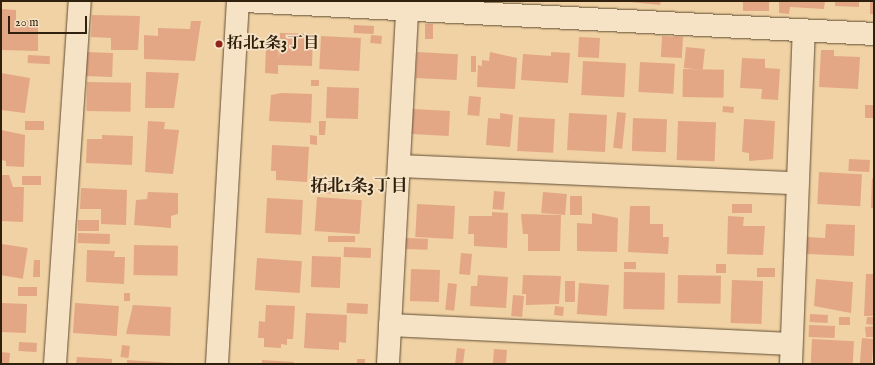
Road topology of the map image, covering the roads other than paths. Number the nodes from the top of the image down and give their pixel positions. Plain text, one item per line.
1 (80, 1) edge
2 (238, 1) edge
3 (245, 1) edge
4 (407, 10) junction
5 (804, 30) junction
6 (874, 34) edge
7 (399, 166) junction
8 (796, 183) junction
9 (390, 324) junction
10 (791, 354) edge
11 (55, 364) edge
12 (217, 364) edge
13 (388, 364) edge

1 - 11 street
2 - 12 street
3 - 4 street
4 - 5 street
4 - 7 street
5 - 6 street
5 - 8 street
7 - 8 street
7 - 9 street
8 - 10 street
9 - 10 street
9 - 13 street

